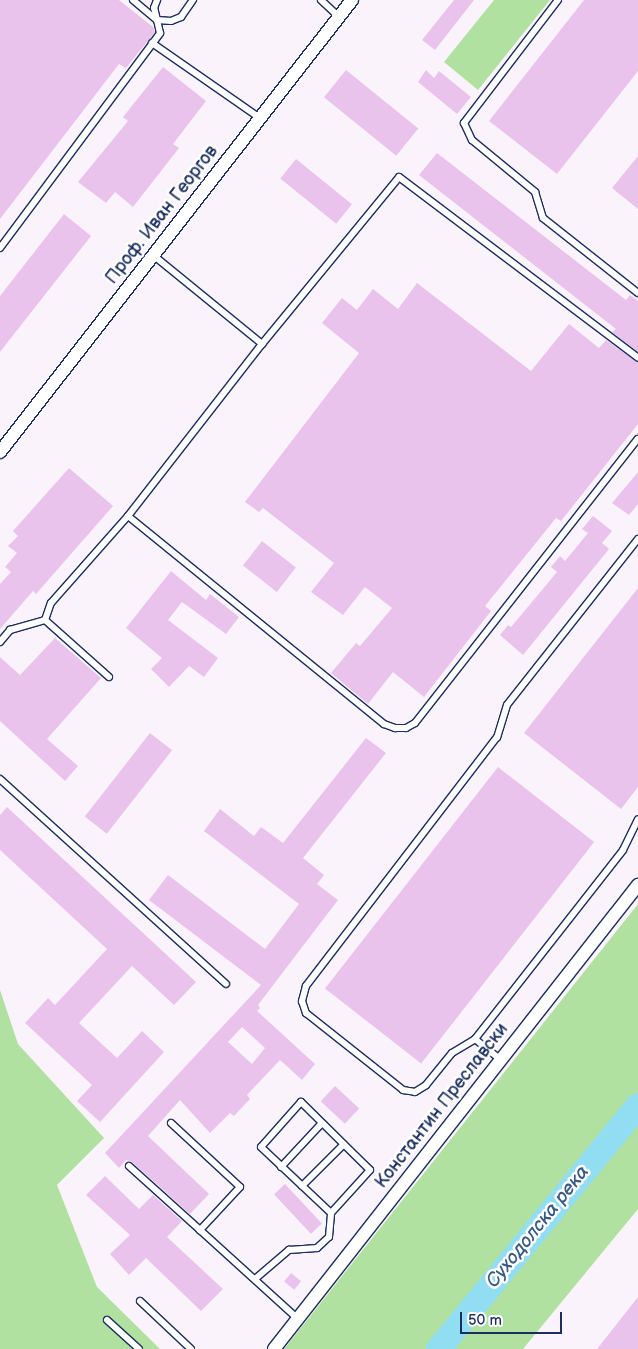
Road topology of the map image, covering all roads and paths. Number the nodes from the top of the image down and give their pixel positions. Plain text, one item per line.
1 (133, 0) edge
2 (157, 0) edge
3 (193, 0) edge
4 (322, 0) edge
5 (352, 0) edge
6 (558, 0) edge
7 (338, 16) junction
8 (157, 20) junction
9 (152, 43) junction
10 (260, 118) junction
11 (0, 248) edge
12 (153, 254) junction
13 (638, 293) edge
14 (262, 344) junction
15 (638, 358) edge
16 (638, 439) edge
17 (0, 452) edge
18 (128, 516) junction
19 (638, 539) edge
20 (45, 620) junction
21 (0, 642) edge
22 (109, 677) dead end
23 (0, 779) edge
24 (638, 819) edge
25 (638, 885) edge
26 (226, 984) dead end
27 (475, 1039) junction
28 (500, 1059) junction
29 (171, 1123) dead end
30 (322, 1123) junction
31 (344, 1144) junction
32 (128, 1166) dead end
33 (281, 1167) junction
34 (302, 1186) junction
35 (331, 1213) junction
36 (200, 1230) junction
37 (255, 1279) junction
38 (140, 1301) dead end
39 (298, 1319) junction
40 (107, 1320) dead end
41 (139, 1349) edge
42 (192, 1349) edge
43 (274, 1349) edge

1 - 8 lane
2 - 8 lane
3 - 8 lane
4 - 7 lane
5 - 7 street, Проф. Иван Георгов
6 - 13 lane
7 - 10 street, Проф. Иван Георгов
8 - 9 lane
9 - 10 lane
9 - 11 lane
10 - 12 street, Проф. Иван Георгов
12 - 14 lane
12 - 17 street, Проф. Иван Георгов
14 - 15 lane
14 - 18 lane
16 - 18 lane
18 - 20 lane
19 - 27 lane
20 - 21 lane
20 - 22 lane
23 - 26 lane
24 - 27 lane
25 - 28 street, Константин Преславски
27 - 28 lane
28 - 39 street, Константин Преславски
29 - 36 lane
30 - 31 lane
30 - 33 lane
30 - 33 lane
31 - 34 lane
31 - 35 lane
32 - 36 lane
33 - 34 lane
34 - 35 lane
35 - 37 lane
36 - 37 lane
37 - 39 lane
38 - 42 lane
39 - 43 street, Константин Преславски
40 - 41 lane

